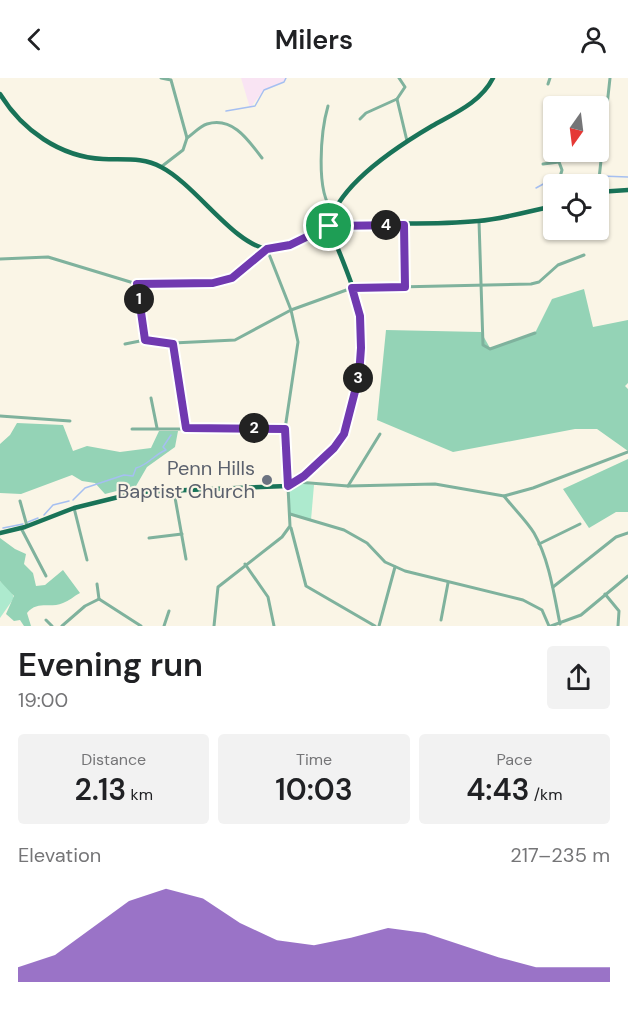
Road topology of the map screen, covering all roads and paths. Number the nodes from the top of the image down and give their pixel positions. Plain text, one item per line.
1 (160, 78) edge
2 (399, 78) edge
3 (493, 78) edge
4 (550, 78) edge
5 (610, 78) edge
6 (548, 84) dead end
7 (0, 94) edge
8 (397, 99) junction
9 (328, 106) dead end
10 (360, 119) dead end
11 (187, 138) junction
12 (407, 141) junction
13 (261, 158) dead end
14 (543, 165) dead end
15 (161, 167) junction
16 (561, 174) edge
17 (600, 174) edge
18 (609, 190) edge
19 (628, 190) edge
20 (543, 208) edge
21 (333, 211) junction
22 (479, 221) junction
23 (404, 225) junction
24 (329, 226) junction
25 (267, 249) junction
26 (584, 255) dead end
27 (0, 259) edge
28 (137, 284) junction
29 (479, 286) junction
30 (405, 287) junction
31 (352, 288) junction
32 (291, 310) junction
33 (535, 333) dead end
34 (145, 340) junction
35 (125, 344) dead end
36 (173, 344) junction
37 (151, 398) dead end
38 (0, 416) edge
39 (70, 421) dead end
40 (157, 428) junction
41 (186, 428) junction
42 (132, 429) dead end
43 (285, 429) junction
44 (380, 434) dead end
45 (628, 452) edge
46 (296, 482) junction
47 (288, 486) junction
48 (348, 486) junction
49 (174, 490) junction
50 (504, 496) junction
51 (20, 501) dead end
52 (74, 508) junction
53 (290, 514) junction
54 (580, 524) dead end
55 (290, 526) junction
56 (24, 527) junction
57 (0, 533) edge
58 (628, 533) edge
59 (182, 534) junction
60 (149, 538) dead end
61 (539, 544) junction
62 (87, 560) dead end
63 (186, 560) dead end
64 (245, 564) junction
65 (395, 567) junction
66 (46, 576) dead end
67 (628, 576) edge
68 (448, 583) junction
69 (97, 584) dead end
70 (553, 587) junction
71 (605, 594) junction
72 (99, 599) junction
73 (169, 611) dead end
74 (46, 620) dead end
75 (441, 620) dead end
76 (560, 624) junction
77 (52, 626) edge
78 (62, 626) edge
79 (141, 626) edge
80 (164, 626) edge
81 (214, 626) edge
82 (274, 626) edge
83 (377, 626) edge
84 (550, 626) edge
85 (618, 626) edge

1 - 11 street
2 - 8 street
3 - 12 main road
4 - 6 street
5 - 17 street
7 - 15 main road
8 - 10 street
8 - 12 street
9 - 21 street
11 - 13 street
11 - 15 street
12 - 21 main road
14 - 16 street
15 - 25 main road
18 - 19 main road
20 - 22 main road
21 - 24 main road
22 - 23 main road
22 - 29 street
23 - 24 main road
23 - 30 street
24 - 25 main road
24 - 31 main road
25 - 28 street
25 - 32 street
26 - 29 street
27 - 28 street
28 - 34 street
29 - 30 street
29 - 33 street
30 - 31 street
31 - 32 street
31 - 46 main road
32 - 36 street
32 - 43 street
34 - 35 street
34 - 36 street
36 - 41 street
37 - 40 street
38 - 39 street
40 - 41 street
40 - 42 street
41 - 43 street
43 - 47 street
44 - 48 street
45 - 50 street
46 - 47 main road
46 - 48 street
47 - 49 main road
47 - 53 street
48 - 50 street
49 - 52 main road
49 - 59 street
50 - 61 street
51 - 56 street
52 - 56 main road
52 - 62 street
53 - 55 street
53 - 65 street
54 - 61 street
55 - 64 street
55 - 83 street
56 - 57 main road
56 - 66 street
58 - 70 street
59 - 60 street
59 - 63 street
61 - 70 street
64 - 81 street
64 - 82 street
65 - 68 street
65 - 83 street
67 - 71 street
68 - 75 street
68 - 84 street
69 - 72 street
70 - 76 street
71 - 76 street
71 - 85 street
72 - 78 street
72 - 79 street
73 - 80 street
74 - 77 street
76 - 84 street

